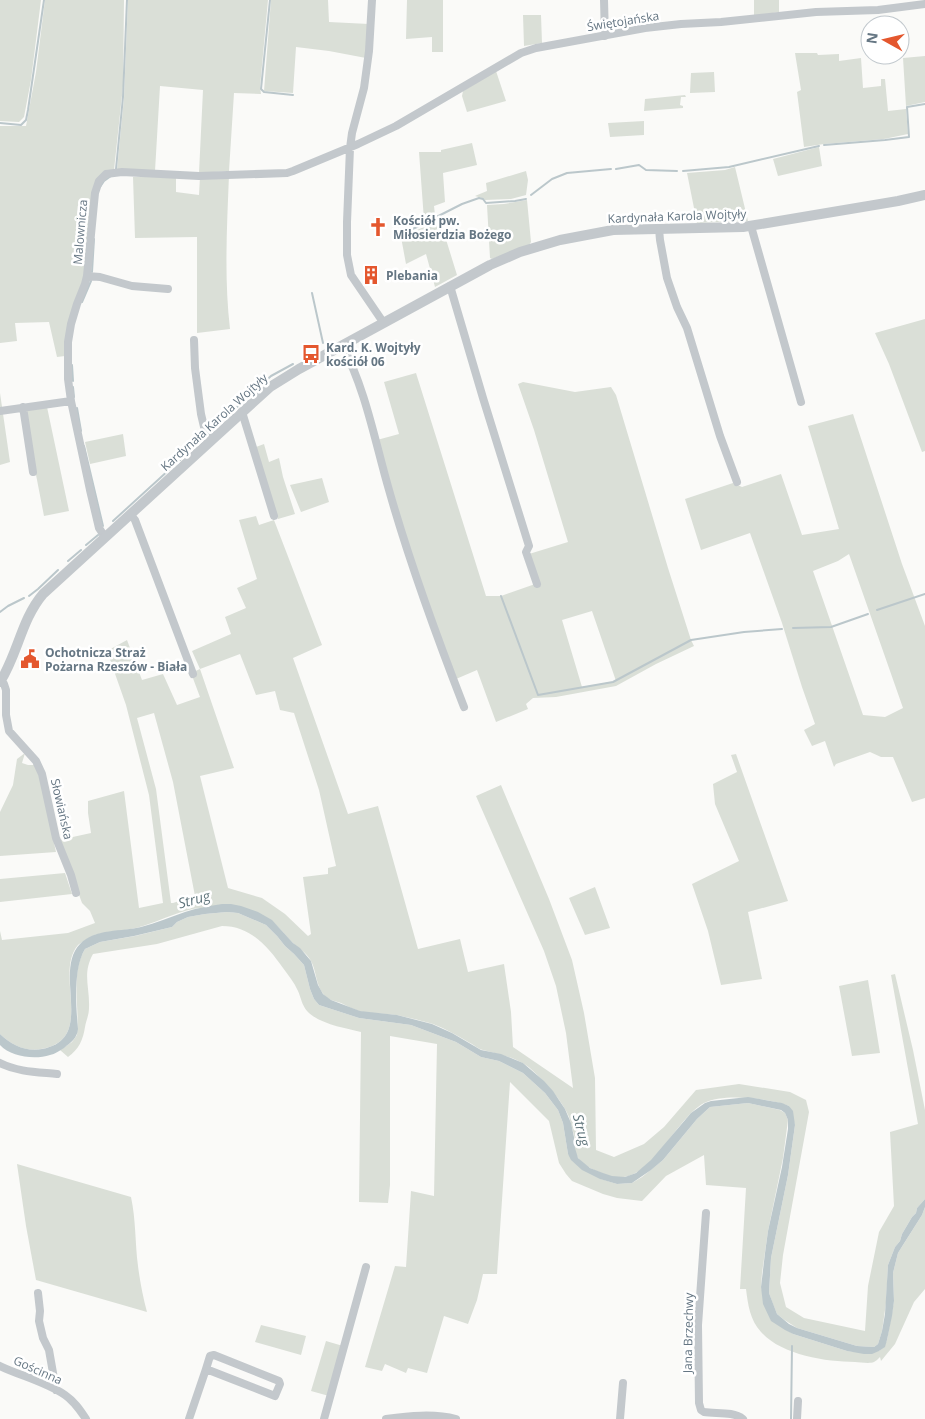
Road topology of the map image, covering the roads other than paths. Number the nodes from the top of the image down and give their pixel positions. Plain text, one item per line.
1 (372, 0) edge
2 (604, 0) edge
3 (925, 4) edge
4 (605, 36) junction
5 (350, 148) junction
6 (925, 195) edge
7 (751, 226) junction
8 (659, 229) junction
9 (87, 276) junction
10 (450, 286) junction
11 (168, 289) dead end
12 (383, 322) junction
13 (194, 340) dead end
14 (342, 345) junction
15 (71, 401) junction
16 (801, 402) dead end
17 (23, 408) junction
18 (0, 411) edge
19 (242, 412) junction
20 (212, 439) junction
21 (33, 472) dead end
22 (738, 482) dead end
23 (130, 514) junction
24 (274, 516) dead end
25 (105, 538) junction
26 (537, 584) dead end
27 (193, 674) dead end
28 (0, 682) edge
29 (464, 706) dead end
30 (76, 893) dead end
31 (0, 1063) edge
32 (57, 1074) dead end
33 (706, 1213) dead end
34 (366, 1267) dead end
35 (38, 1293) dead end
36 (0, 1366) edge
37 (206, 1369) junction
38 (624, 1383) dead end
39 (56, 1390) junction
40 (798, 1401) dead end
41 (86, 1419) edge
42 (189, 1419) edge
43 (324, 1419) edge
44 (386, 1419) edge
45 (456, 1419) edge
46 (620, 1419) edge
47 (743, 1419) edge
48 (797, 1419) edge

1 - 5 street
2 - 4 street
3 - 4 street, Świętojańska
4 - 5 street, Świętojańska
5 - 9 street, Malownicza
5 - 12 street
6 - 7 street, Kardynała Karola Wojtyły
7 - 8 street, Kardynała Karola Wojtyły
7 - 16 street
8 - 10 street, Kardynała Karola Wojtyły
8 - 22 street
9 - 11 street
9 - 15 street, Malownicza
10 - 12 street, Kardynała Karola Wojtyły
10 - 26 street
12 - 14 street, Kardynała Karola Wojtyły
13 - 20 street
14 - 19 street, Kardynała Karola Wojtyły
14 - 29 street
15 - 17 street
15 - 25 street, Malownicza
17 - 18 street
17 - 21 street
19 - 20 street, Kardynała Karola Wojtyły
19 - 24 street
20 - 23 street, Kardynała Karola Wojtyły
23 - 25 street, Kardynała Karola Wojtyły
23 - 27 street
25 - 28 street, Kardynała Karola Wojtyły
28 - 30 street, Słowiańska
31 - 32 street
33 - 47 street, Jana Brzechwy
34 - 43 street
35 - 39 street
36 - 39 street, Gościnna
37 - 37 street
37 - 42 street
38 - 46 street
39 - 41 street, Gościnna
40 - 48 street
44 - 45 street

